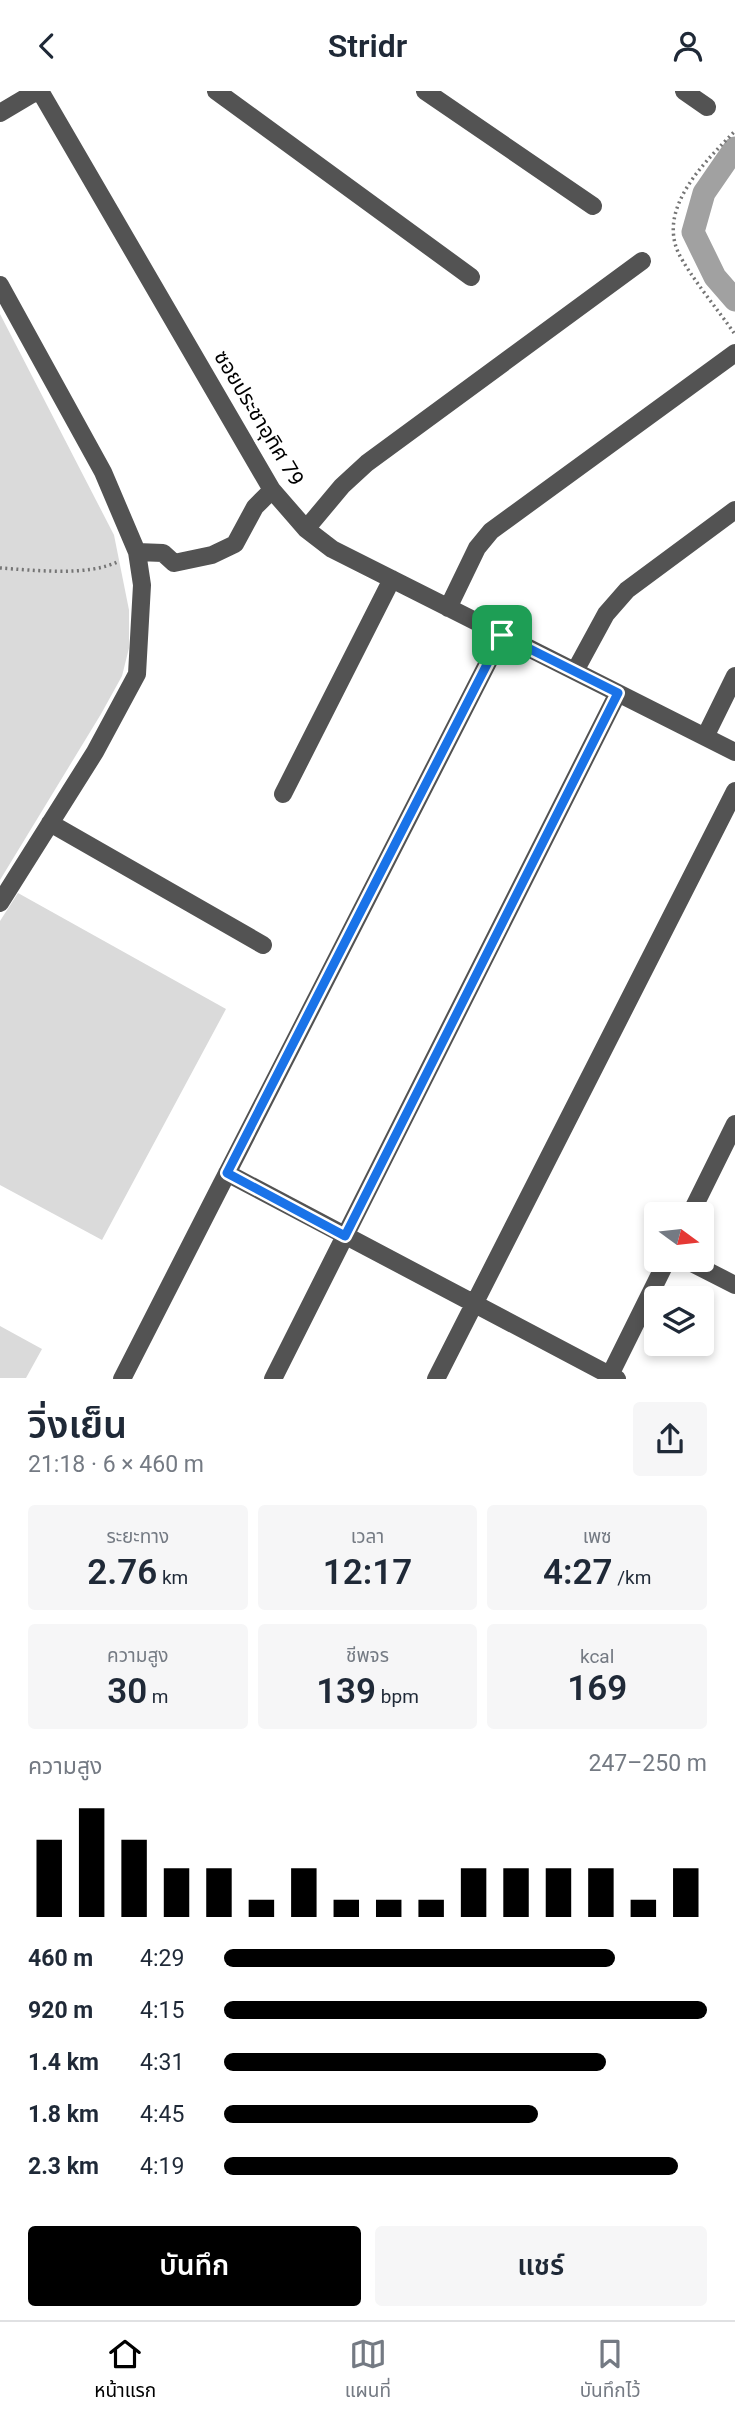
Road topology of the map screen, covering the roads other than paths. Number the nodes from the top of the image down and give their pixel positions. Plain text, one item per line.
1 (38, 91) edge
2 (216, 91) edge
3 (425, 91) edge
4 (684, 91) edge
5 (707, 107) dead end
6 (0, 113) edge
7 (593, 206) dead end
8 (642, 261) dead end
9 (471, 277) dead end
10 (0, 285) edge
11 (735, 353) edge
12 (272, 490) junction
13 (735, 510) edge
14 (306, 529) junction
15 (134, 556) junction
16 (392, 579) junction
17 (448, 608) junction
18 (502, 635) junction
19 (575, 671) junction
20 (735, 676) edge
21 (618, 693) junction
22 (705, 737) junction
23 (735, 752) edge
24 (735, 791) edge
25 (283, 794) dead end
26 (50, 823) junction
27 (0, 903) edge
28 (263, 945) dead end
29 (733, 1133) edge
30 (227, 1173) junction
31 (697, 1202) edge
32 (345, 1236) junction
33 (661, 1272) edge
34 (710, 1272) edge
35 (735, 1285) edge
36 (474, 1304) junction
37 (612, 1377) edge
38 (122, 1378) edge
39 (273, 1378) edge
40 (436, 1378) edge

1 - 6 street
1 - 12 street, ซอยประชาอุทิศ 79
2 - 9 street
3 - 7 street
4 - 5 street
8 - 14 street
10 - 15 street
11 - 17 street
12 - 14 street, ซอยประชาอุทิศ 79
12 - 15 street
13 - 19 street
14 - 16 street, ซอยประชาอุทิศ 79
15 - 26 street
16 - 17 street, ซอยประชาอุทิศ 79
16 - 25 street
17 - 18 street, ซอยประชาอุทิศ 79
18 - 19 street, ซอยประชาอุทิศ 79
18 - 30 street
19 - 21 street, ซอยประชาอุทิศ 79
20 - 22 street
21 - 22 street, ซอยประชาอุทิศ 79
21 - 32 street
22 - 23 street, ซอยประชาอุทิศ 79
24 - 36 street
26 - 27 street
26 - 28 street
29 - 31 street
30 - 32 street
30 - 38 street
32 - 36 street
32 - 39 street
33 - 37 street
34 - 35 street
36 - 37 street
36 - 40 street

